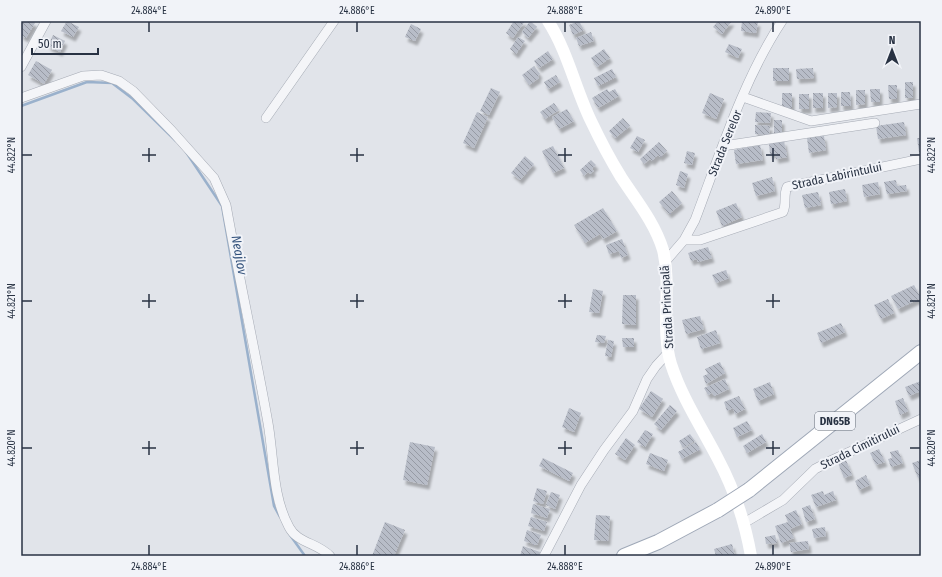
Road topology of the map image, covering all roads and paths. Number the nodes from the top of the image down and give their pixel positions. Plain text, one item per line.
1 (46, 21) edge
2 (334, 21) edge
3 (548, 21) edge
4 (782, 21) edge
5 (21, 67) edge
6 (743, 97) junction
7 (21, 98) edge
8 (921, 104) edge
9 (266, 118) dead end
10 (875, 123) dead end
11 (723, 146) junction
12 (921, 159) edge
13 (684, 240) junction
14 (665, 262) junction
15 (921, 352) edge
16 (668, 353) junction
17 (921, 419) edge
18 (744, 523) junction
19 (330, 556) edge
20 (544, 556) edge
21 (624, 556) edge
22 (751, 556) edge

1 - 5 street
2 - 9 street
3 - 14 main road, Strada Principală
4 - 6 street, Strada Serelor
6 - 8 street
6 - 11 street, Strada Serelor
7 - 19 street
10 - 11 street
11 - 13 street, Strada Serelor
12 - 13 street, Strada Labirintului
13 - 14 street, Strada Serelor
14 - 16 main road, Strada Principală
15 - 21 main road, DN65B, bridge
16 - 18 main road, Strada Principală
16 - 20 street
17 - 18 street, Strada Cimitirului
18 - 22 main road, Strada Principală

